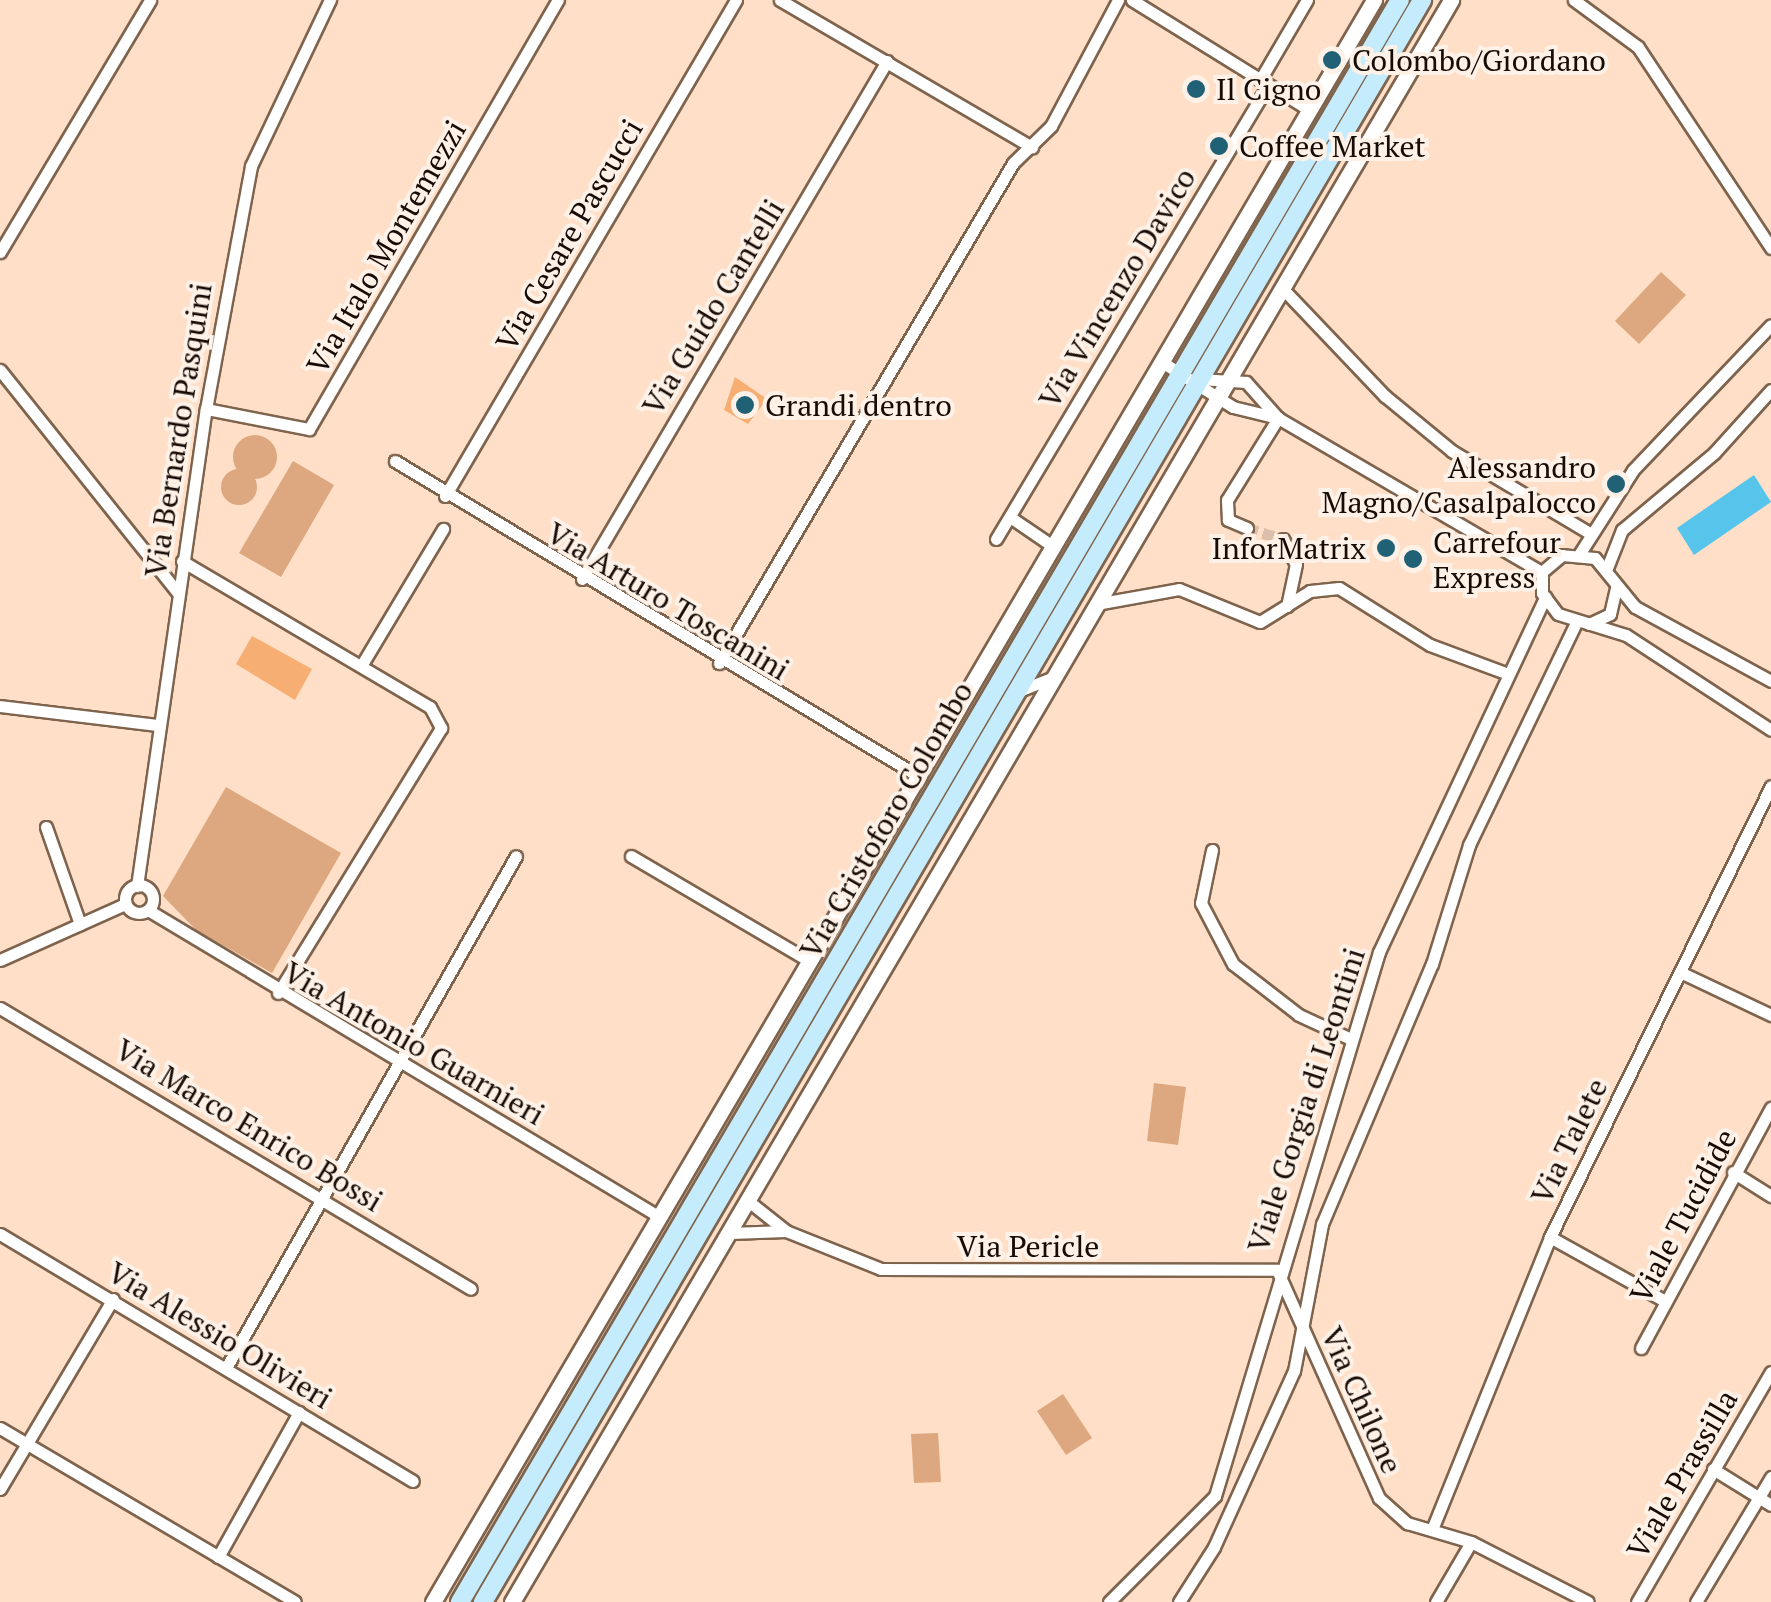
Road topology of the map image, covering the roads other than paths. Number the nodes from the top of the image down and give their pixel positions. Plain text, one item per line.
1 (150, 0) edge
2 (330, 0) edge
3 (558, 0) edge
4 (736, 0) edge
5 (780, 0) edge
6 (1118, 0) edge
7 (1132, 0) edge
8 (1307, 0) edge
9 (1374, 0) edge
10 (1400, 0) edge
11 (1422, 0) edge
12 (1450, 0) edge
13 (1574, 0) edge
14 (887, 61) junction
15 (1360, 67) junction
16 (1326, 82) junction
17 (1264, 83) junction
18 (1308, 109) junction
19 (1032, 147) junction
20 (1771, 248) edge
21 (0, 252) edge
22 (1282, 288) junction
23 (1771, 325) edge
24 (1162, 362) junction
25 (0, 370) edge
26 (1180, 371) junction
27 (1229, 378) junction
28 (1200, 379) junction
29 (1771, 390) edge
30 (1218, 395) junction
31 (206, 409) junction
32 (1278, 418) junction
33 (395, 462) dead end
34 (445, 496) junction
35 (1010, 517) junction
36 (1247, 528) dead end
37 (443, 529) dead end
38 (1588, 532) junction
39 (996, 539) dead end
40 (1283, 540) dead end
41 (1054, 547) junction
42 (1580, 553) junction
43 (182, 561) junction
44 (1607, 568) junction
45 (1542, 572) junction
46 (582, 579) junction
47 (1616, 588) junction
48 (178, 592) junction
49 (1544, 597) junction
50 (1096, 604) junction
51 (1286, 606) junction
52 (1582, 624) junction
53 (719, 663) junction
54 (361, 666) junction
55 (1504, 672) junction
56 (1054, 677) junction
57 (1771, 682) edge
58 (1016, 692) junction
59 (0, 706) edge
60 (156, 726) junction
61 (1771, 730) edge
62 (920, 777) junction
63 (1771, 786) edge
64 (46, 826) dead end
65 (1212, 850) dead end
66 (516, 856) dead end
67 (631, 856) dead end
68 (644, 864) junction
69 (637, 876) dead end
70 (137, 886) junction
71 (126, 904) junction
72 (148, 910) junction
73 (80, 924) junction
74 (0, 960) edge
75 (809, 961) junction
76 (1680, 972) junction
77 (278, 993) junction
78 (0, 1008) edge
79 (1771, 1015) edge
80 (1351, 1039) junction
81 (405, 1065) junction
82 (1771, 1108) edge
83 (1732, 1172) junction
84 (1771, 1196) edge
85 (326, 1197) junction
86 (747, 1200) junction
87 (658, 1216) junction
88 (786, 1232) junction
89 (730, 1233) junction
90 (0, 1234) edge
91 (1550, 1237) junction
92 (1277, 1270) junction
93 (471, 1288) dead end
94 (113, 1299) junction
95 (1664, 1301) junction
96 (1303, 1329) junction
97 (1641, 1348) dead end
98 (226, 1368) junction
99 (1771, 1372) edge
100 (299, 1412) junction
101 (0, 1428) edge
102 (26, 1443) junction
103 (1714, 1469) junction
104 (1771, 1477) edge
105 (414, 1481) dead end
106 (0, 1489) edge
107 (1760, 1496) junction
108 (1771, 1505) edge
109 (1433, 1527) junction
110 (1471, 1542) junction
111 (218, 1557) junction
112 (295, 1602) edge
113 (433, 1602) edge
114 (460, 1602) edge
115 (484, 1602) edge
116 (512, 1602) edge
117 (1109, 1602) edge
118 (1179, 1602) edge
119 (1436, 1602) edge
120 (1588, 1602) edge
121 (1637, 1602) edge
122 (1696, 1602) edge

1 - 21 street
2 - 31 street, Via Bernardo Pasquini
3 - 31 street, Via Italo Montemezzi
4 - 34 street, Via Cesare Pascucci
5 - 14 street
6 - 19 street
7 - 17 street
8 - 17 street, Via Vincenzo Davico
9 - 16 street, Via Cristoforo Colombo
10 - 15 main road, Via Cristoforo Colombo
11 - 28 main road, Via Cristoforo Colombo
12 - 22 street
13 - 20 street
14 - 19 street
14 - 46 street, Via Guido Cantelli
15 - 16 street
15 - 26 main road, Via Cristoforo Colombo
16 - 18 street, Via Cristoforo Colombo
17 - 18 street
17 - 35 street, Via Vincenzo Davico
18 - 24 street, Via Cristoforo Colombo
19 - 53 street
22 - 27 street
22 - 38 street
23 - 38 street
24 - 26 street
24 - 41 street, Via Cristoforo Colombo
25 - 48 street
26 - 28 street
26 - 114 main road, Via Cristoforo Colombo
27 - 28 street
27 - 30 street
27 - 32 street
28 - 30 street
28 - 58 main road, Via Cristoforo Colombo
29 - 44 street
30 - 32 street
30 - 50 street
31 - 43 street, Via Bernardo Pasquini
32 - 36 street
32 - 45 street
33 - 34 street, Via Arturo Toscanini
34 - 46 street, Via Arturo Toscanini
35 - 39 street, Via Vincenzo Davico
35 - 41 street
37 - 54 street
38 - 42 street
40 - 51 street
41 - 62 street, Via Cristoforo Colombo
42 - 44 street
42 - 45 street
43 - 48 street, Via Bernardo Pasquini
43 - 54 street
44 - 47 street
45 - 49 street
46 - 53 street, Via Arturo Toscanini
47 - 52 street
47 - 57 street
48 - 60 street, Via Bernardo Pasquini
49 - 52 street
49 - 55 street, Viale Gorgia di Leontini
50 - 51 street
50 - 56 street
51 - 55 street
52 - 61 street
52 - 96 street, Viale Gorgia di Leontini
53 - 62 street, Via Arturo Toscanini
54 - 77 street
55 - 80 street, Viale Gorgia di Leontini
56 - 58 street, Via Cristoforo Colombo
56 - 86 street
58 - 115 main road, Via Cristoforo Colombo
59 - 60 street
60 - 70 street, Via Bernardo Pasquini
62 - 75 street, Via Cristoforo Colombo
63 - 76 street, Via Talete
64 - 73 street
65 - 80 street
66 - 81 street
67 - 68 street
68 - 69 street
68 - 75 street
70 - 71 street
70 - 72 street
71 - 72 street, Via Antonio Guarnieri
71 - 73 street
72 - 77 street, Via Antonio Guarnieri
73 - 74 street
75 - 87 street, Via Cristoforo Colombo
76 - 79 street
76 - 91 street, Via Talete
77 - 81 street, Via Antonio Guarnieri
78 - 85 street, Via Marco Enrico Bossi
80 - 92 street, Viale Gorgia di Leontini
81 - 85 street
81 - 87 street, Via Antonio Guarnieri
82 - 83 street, Viale Tucidide
83 - 84 street
83 - 95 street, Viale Tucidide
85 - 93 street, Via Marco Enrico Bossi
85 - 98 street
86 - 88 street, Via Pericle
86 - 89 street
87 - 113 street, Via Cristoforo Colombo
88 - 89 street, Via Pericle
88 - 92 street, Via Pericle
89 - 116 street
90 - 94 street, Via Alessio Olivieri
91 - 95 street
91 - 109 street, Via Talete
92 - 96 street, Via Chilone
92 - 117 street, Viale Gorgia di Leontini
94 - 98 street, Via Alessio Olivieri
94 - 102 street
95 - 97 street, Viale Tucidide
96 - 109 street, Via Chilone
96 - 118 street, Viale Gorgia di Leontini
98 - 100 street, Via Alessio Olivieri
99 - 103 street, Viale Prassilla
100 - 105 street, Via Alessio Olivieri
100 - 111 street
101 - 102 street
102 - 106 street
102 - 111 street
103 - 107 street
103 - 121 street, Viale Prassilla
104 - 107 street
107 - 108 street
107 - 122 street
109 - 110 street, Via Chilone
110 - 119 street
110 - 120 street, Via Chilone
111 - 112 street

